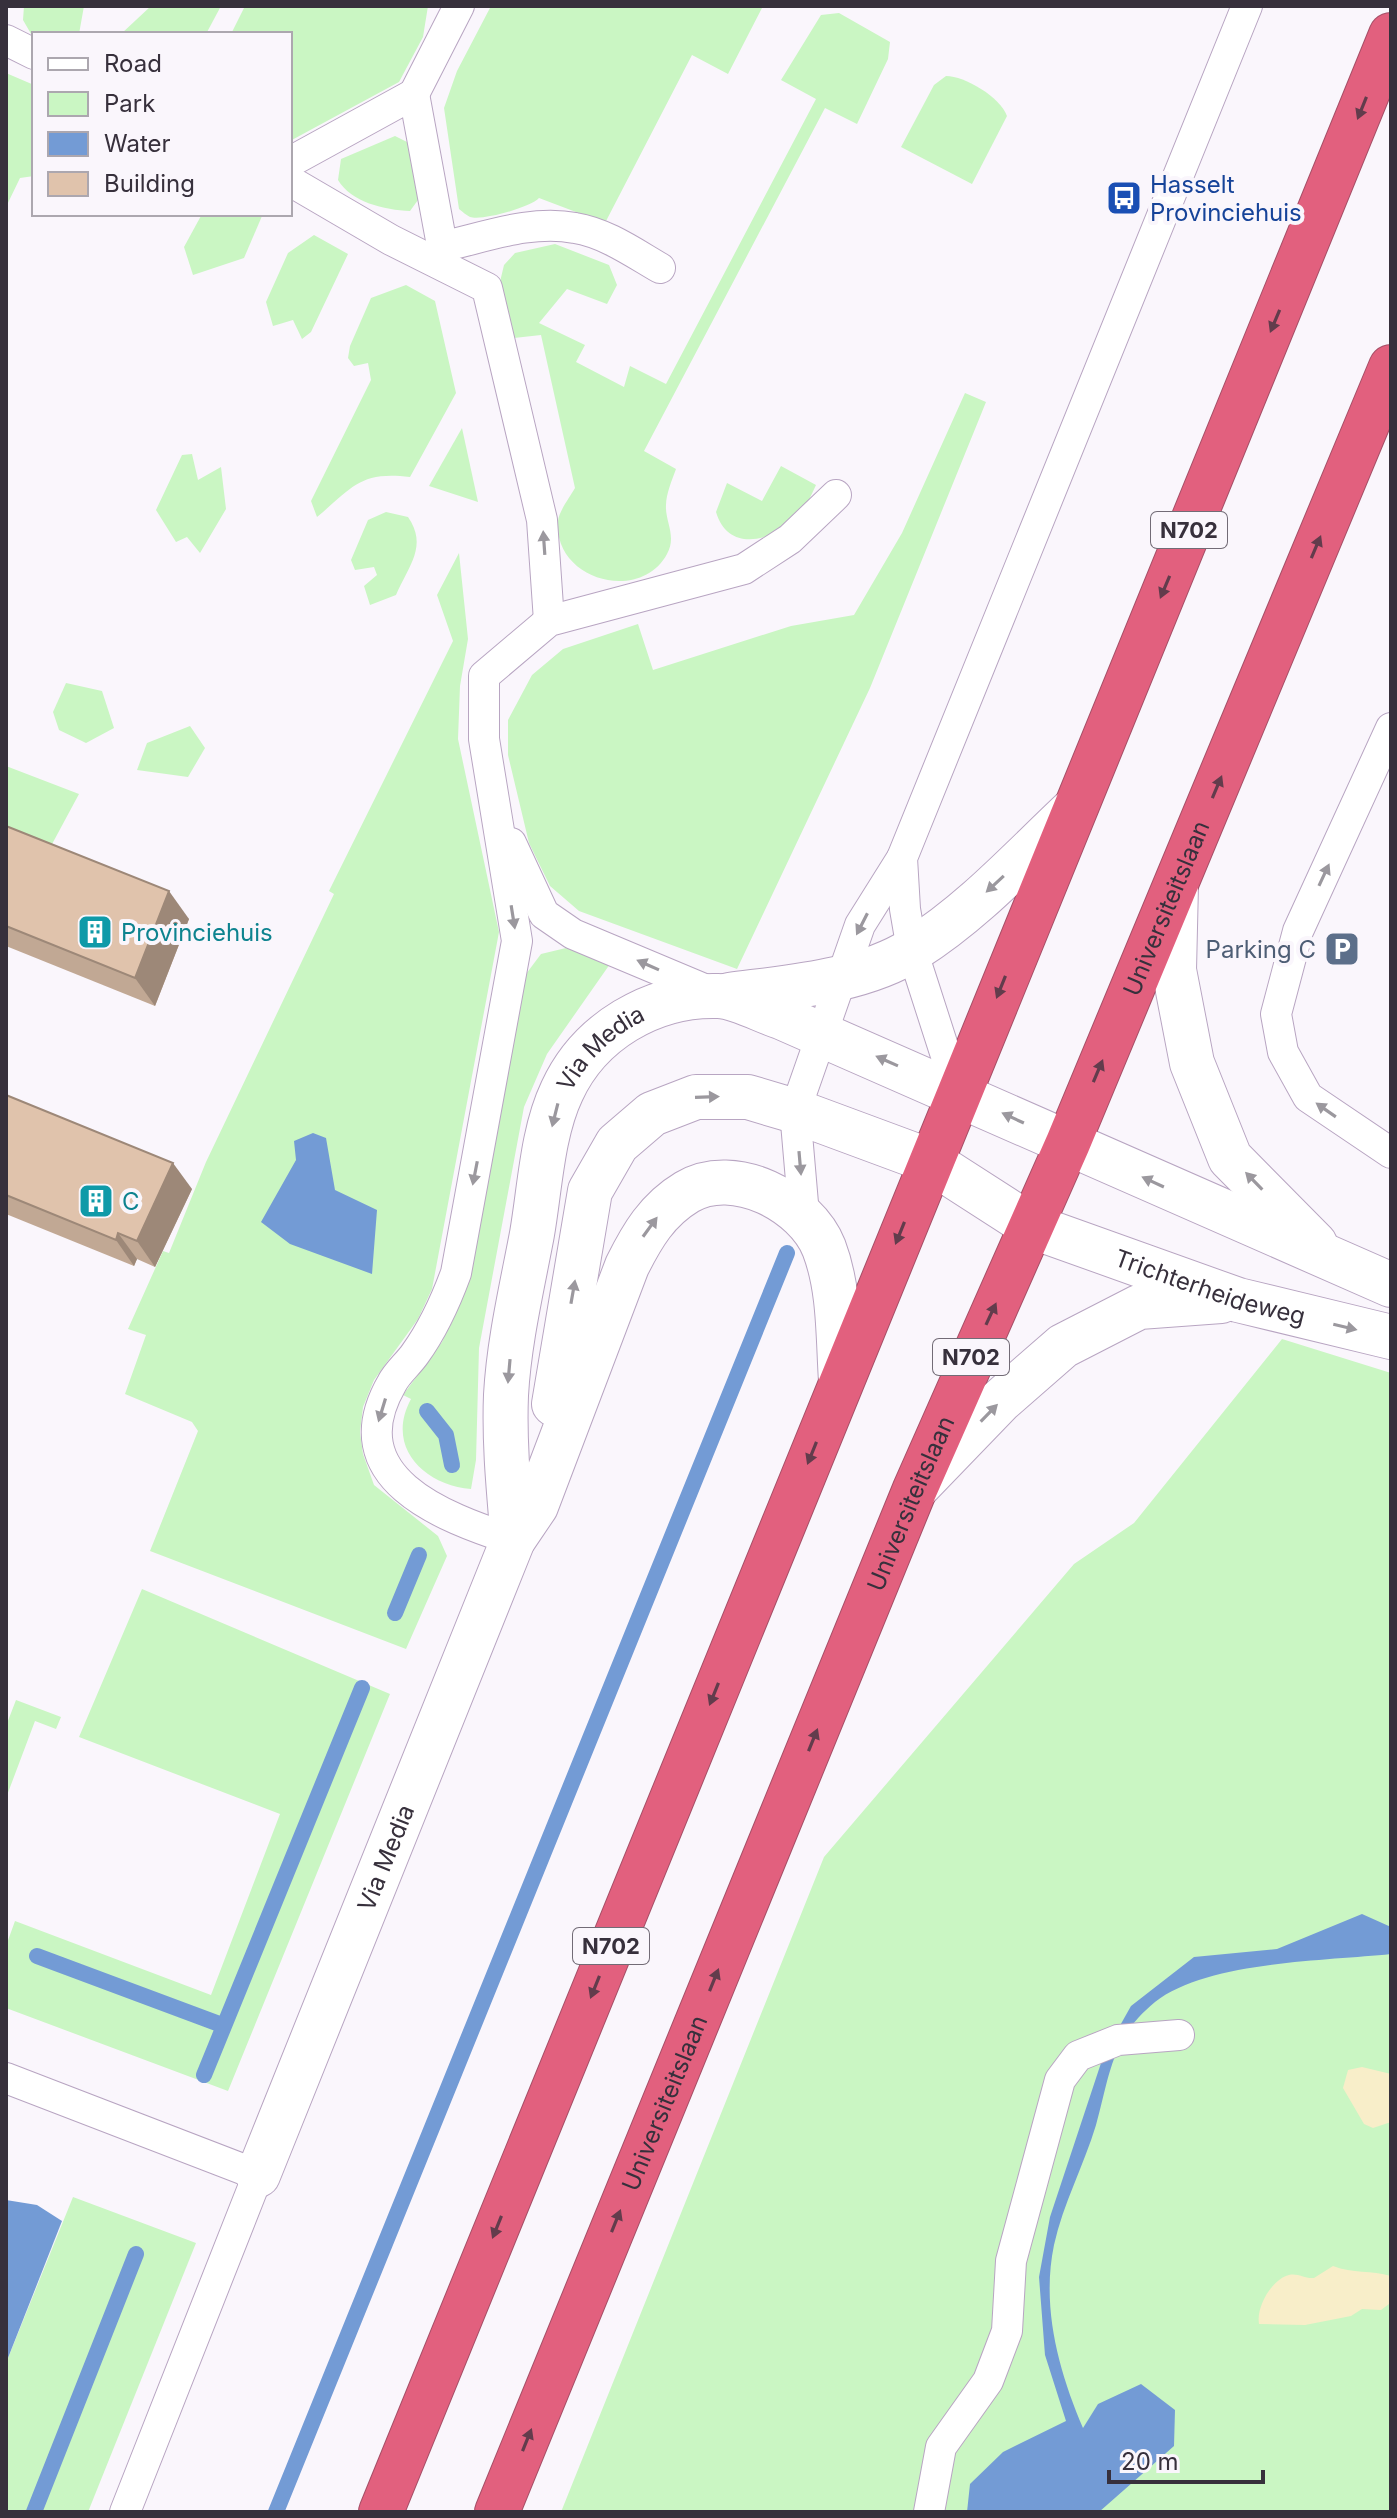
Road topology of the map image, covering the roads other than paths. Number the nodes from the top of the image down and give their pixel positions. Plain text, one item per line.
1 (459, 6) edge
2 (1247, 6) edge
3 (1391, 35) edge
4 (6, 40) edge
5 (32, 53) edge
6 (414, 94) junction
7 (292, 161) edge
8 (292, 182) edge
9 (443, 257) junction
10 (660, 268) dead end
11 (1391, 367) edge
12 (836, 495) dead end
13 (549, 621) junction
14 (1391, 728) edge
15 (1072, 811) junction
16 (497, 812) junction
17 (902, 858) junction
18 (1176, 885) junction
19 (912, 950) junction
20 (841, 977) junction
21 (720, 996) junction
22 (821, 1033) junction
23 (958, 1093) junction
24 (795, 1111) junction
25 (1068, 1143) junction
26 (1391, 1153) edge
27 (930, 1161) junction
28 (804, 1215) junction
29 (1031, 1226) junction
30 (1328, 1257) junction
31 (1391, 1285) edge
32 (1238, 1300) junction
33 (1391, 1337) edge
34 (841, 1381) junction
35 (915, 1489) junction
36 (524, 1523) junction
37 (1179, 2035) dead end
38 (6, 2078) edge
39 (258, 2175) junction
40 (125, 2512) edge
41 (381, 2512) edge
42 (497, 2512) edge
43 (929, 2512) edge

1 - 6 lane
2 - 17 lane
3 -> 15 highway, N702
4 - 5 lane
6 - 7 lane
6 - 9 lane
8 - 9 lane
9 - 10 lane
13 -> 9 lane
18 -> 11 highway, Universiteitslaan / N702
12 - 13 lane
13 - 16 lane
26 -> 14 lane
15 -> 19 street
15 -> 23 highway, N702
21 -> 16 lane
16 -> 36 lane
17 - 19 lane
17 -> 20 lane
25 -> 18 highway, Universiteitslaan / N702
30 -> 18 street
19 - 20 street
19 - 23 lane
20 - 21 street
20 - 22 lane
21 - 22 street, Via Media
21 -> 36 street, Via Media
23 -> 22 street, Via Media
22 - 24 lane
25 -> 23 street, Via Media
23 - 27 highway, N702
24 - 27 street, Via Media
24 -> 28 lane
36 -> 24 street, Via Media
25 - 29 highway, Universiteitslaan / N702
30 -> 25 street
27 - 29 street, Via Media
27 -> 34 highway, N702
28 - 34 street
36 -> 28 street, Via Media
29 - 32 street, Trichterheideweg
35 -> 29 highway, Universiteitslaan / N702
30 - 31 street
32 -> 33 street, Trichterheideweg
35 -> 32 street
34 -> 41 highway, N702
42 -> 35 highway, Universiteitslaan / N702
36 - 39 street, Via Media
37 - 43 lane
38 - 39 lane
39 - 40 lane

